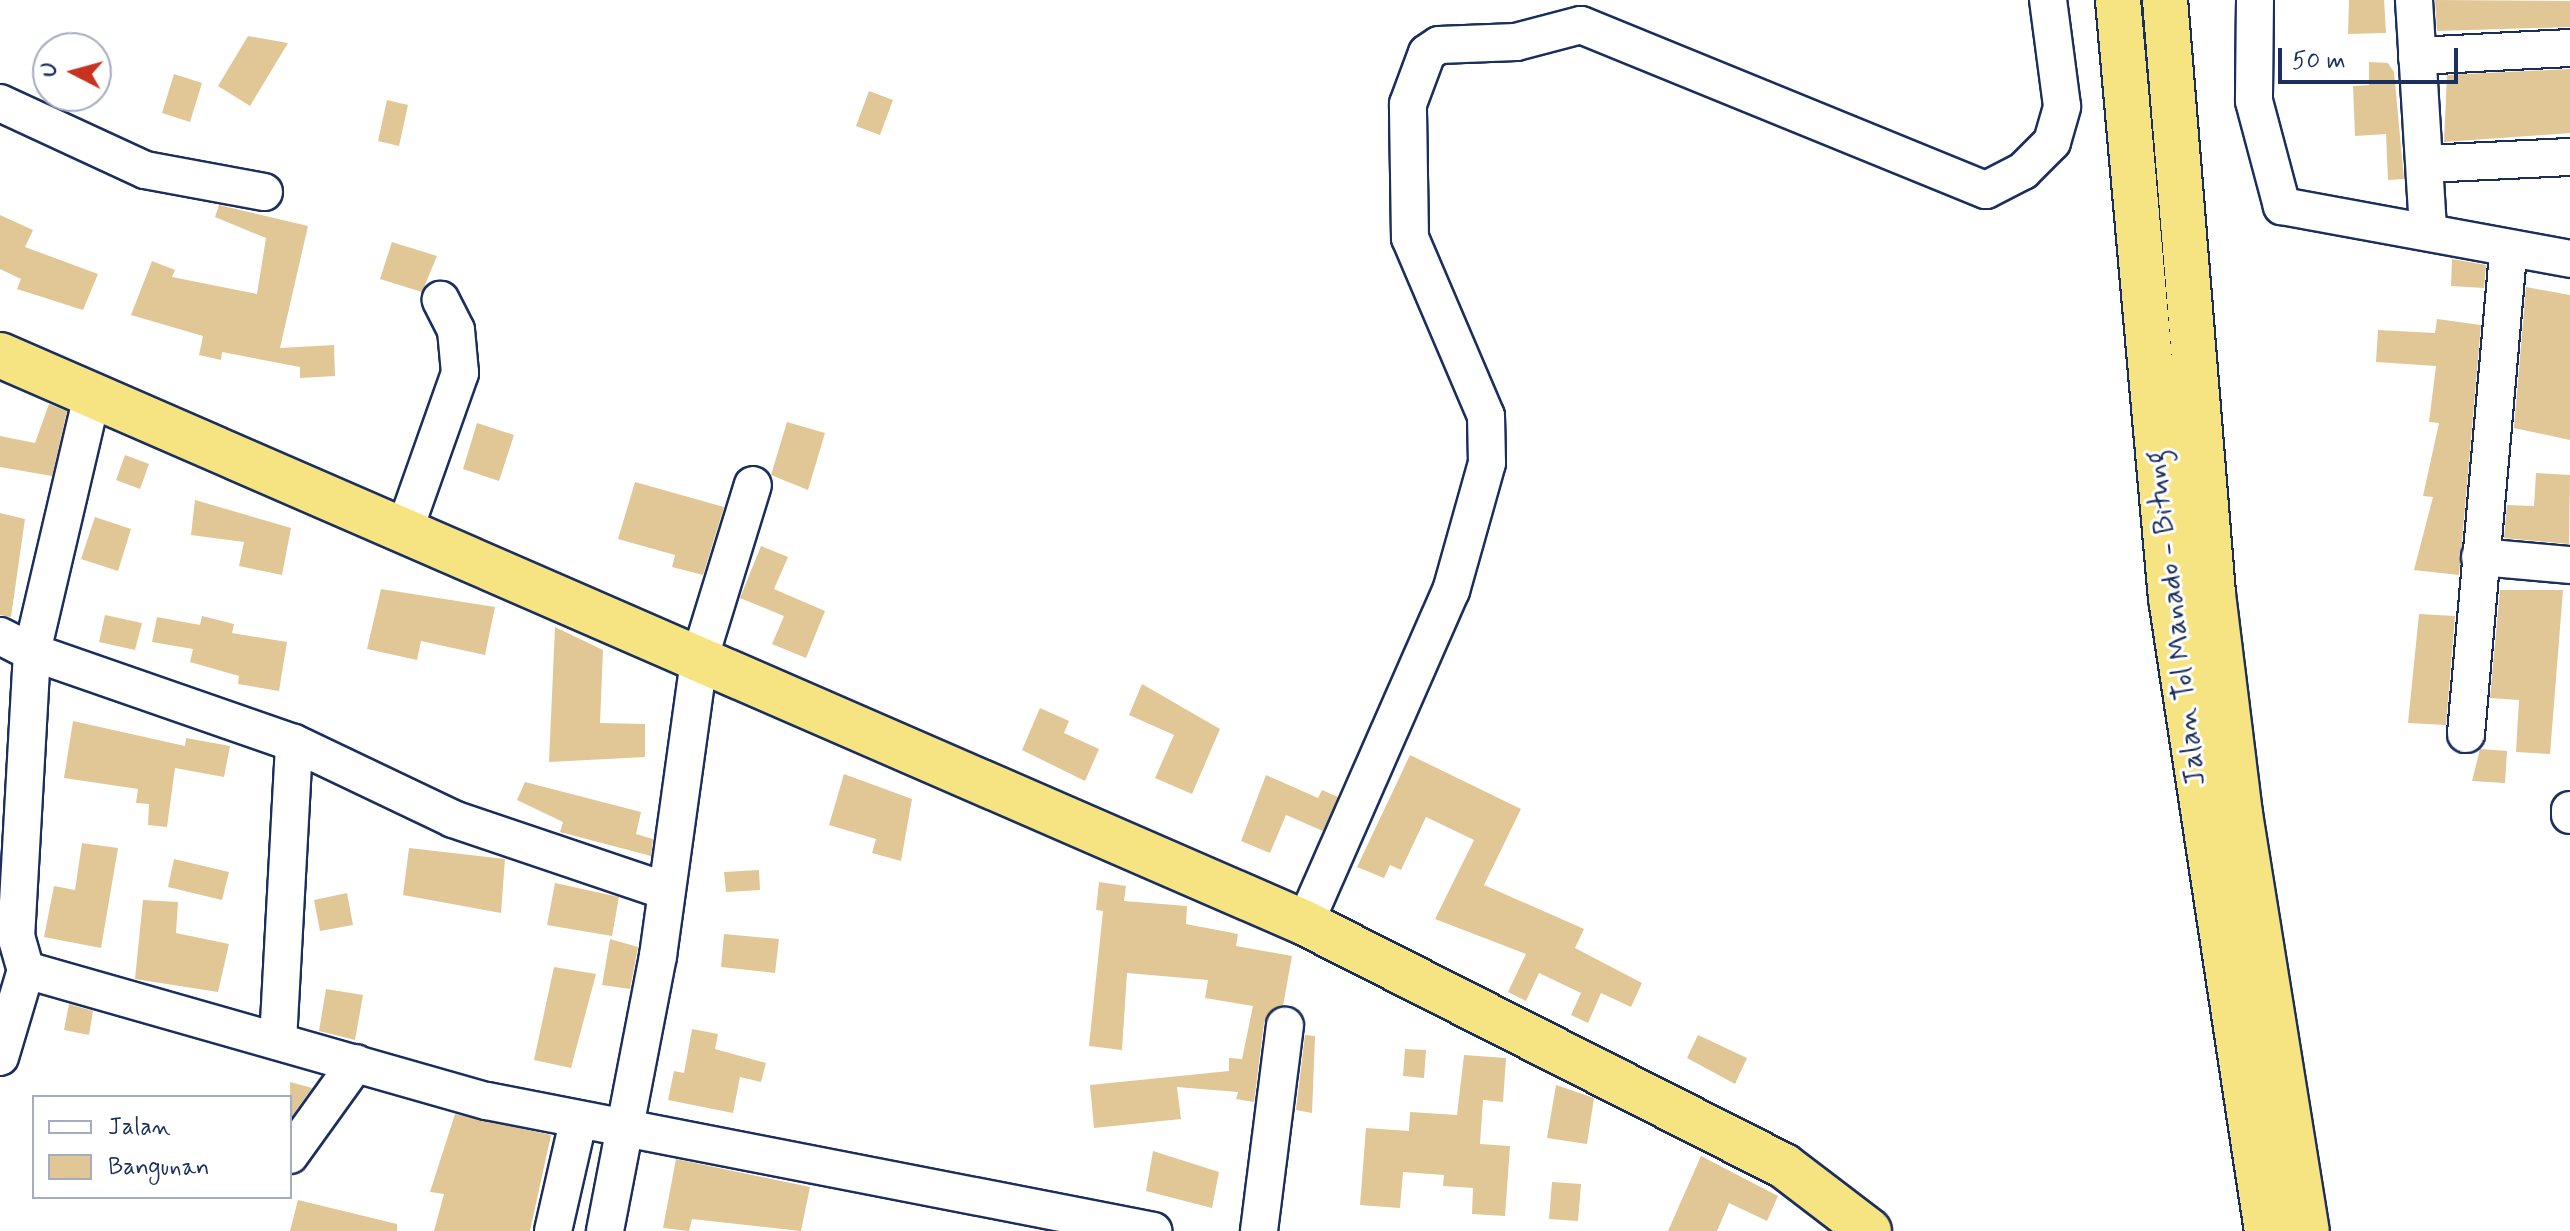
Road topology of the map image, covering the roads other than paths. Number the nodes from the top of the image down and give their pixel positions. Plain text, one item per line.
1 (2048, 0) edge
2 (2118, 0) edge
3 (2165, 0) edge
4 (2255, 0) edge
5 (2414, 0) edge
6 (1574, 13) edge
7 (2570, 48) edge
8 (2417, 56) junction
9 (0, 103) edge
10 (2570, 157) edge
11 (2426, 164) junction
12 (264, 192) dead end
13 (2428, 232) junction
14 (2508, 252) junction
15 (2570, 259) edge
16 (441, 300) dead end
17 (0, 355) edge
18 (92, 396) junction
19 (753, 485) dead end
20 (404, 531) junction
21 (2480, 557) junction
22 (2570, 565) edge
23 (0, 636) edge
24 (32, 652) junction
25 (699, 660) junction
26 (2466, 734) dead end
27 (294, 743) junction
28 (666, 891) junction
29 (1305, 923) junction
30 (26, 970) junction
31 (7, 1010) edge
32 (1285, 1026) dead end
33 (278, 1041) junction
34 (0, 1057) edge
35 (356, 1063) junction
36 (578, 1122) junction
37 (628, 1126) junction
38 (292, 1152) edge
39 (553, 1231) edge
40 (605, 1231) edge
41 (1153, 1231) edge
42 (1259, 1231) edge
43 (1869, 1231) edge
44 (2267, 1231) edge
45 (2307, 1231) edge

1 - 6 street
2 - 44 highway, Jalan Tol Manado - Bitung
3 - 45 highway, Jalan Tol Manado - Bitung
4 - 13 street
5 - 8 street
6 - 29 street
7 - 8 street
8 - 11 street
9 - 12 street
10 - 11 street
11 - 13 street
13 - 14 street
14 - 15 street
14 - 21 street
16 - 20 street
17 - 18 highway
18 - 20 highway
18 - 24 street
19 - 25 street
20 - 25 highway
21 - 22 street
21 - 26 street
23 - 24 street
24 - 27 street
24 - 30 street
25 - 28 street
25 - 29 highway
27 - 28 street
27 - 33 street
28 - 37 street
29 - 43 highway
30 - 31 street
30 - 33 street
31 - 34 street
32 - 42 street
33 - 35 street
35 - 36 street
35 - 38 street
36 - 37 street
36 - 39 street
37 - 40 street
37 - 41 street

